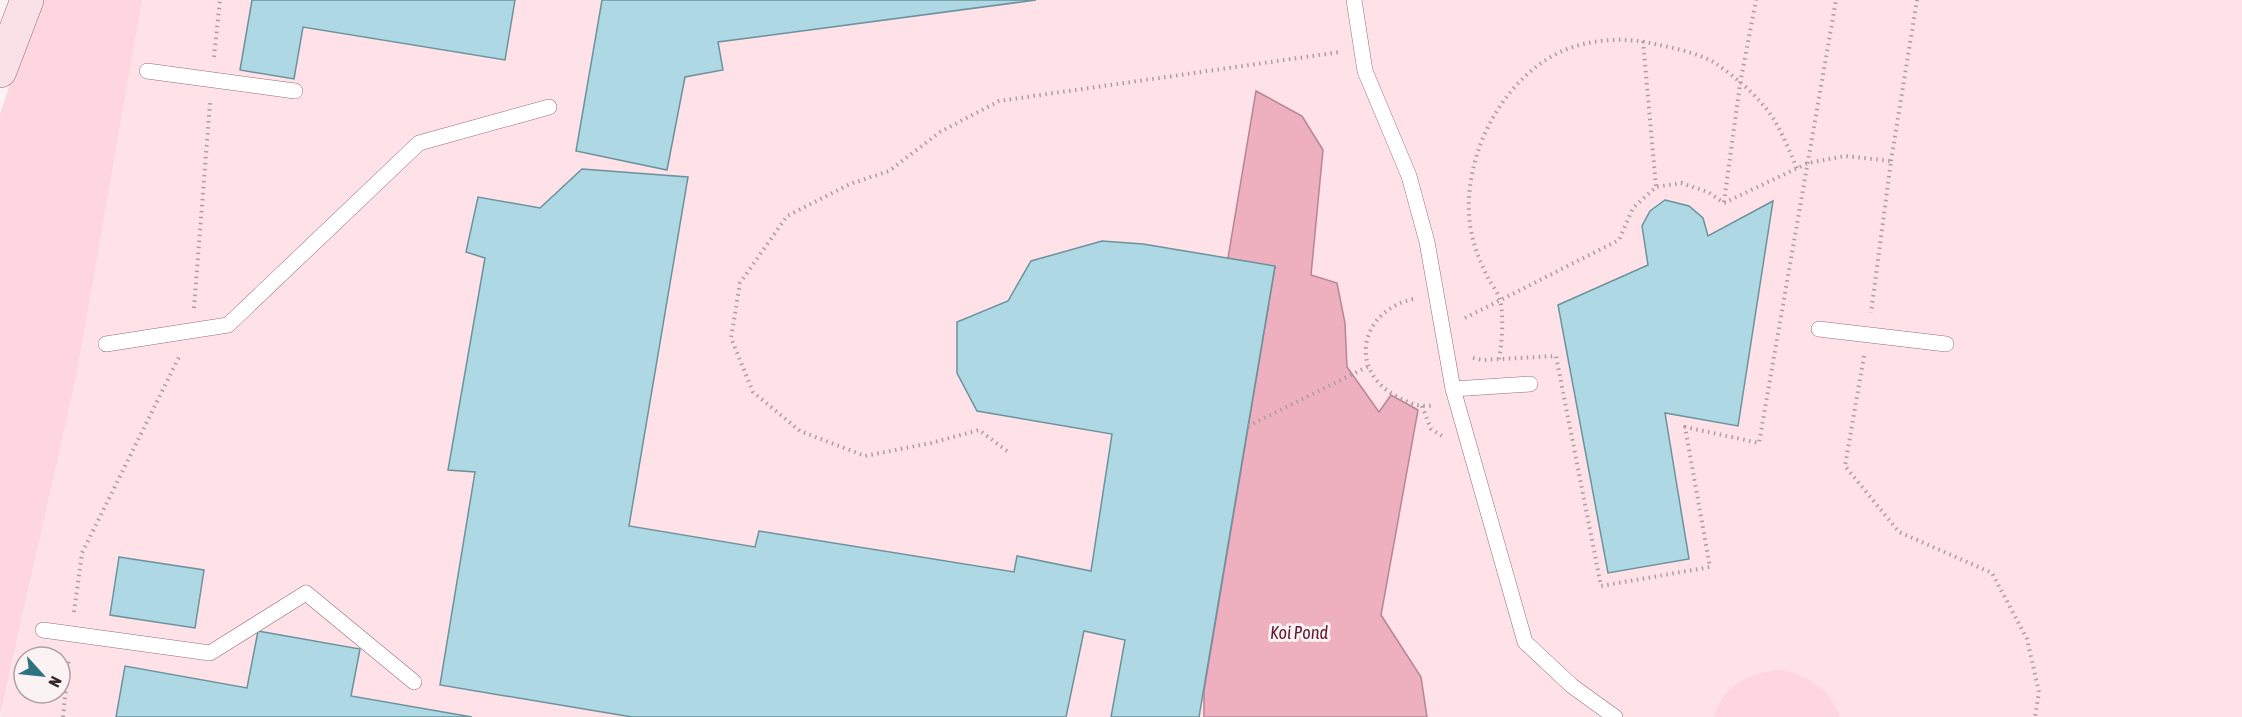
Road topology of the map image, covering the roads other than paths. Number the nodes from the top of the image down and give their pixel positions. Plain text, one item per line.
1 (27, 0) edge
2 (1354, 0) edge
3 (0, 71) edge
4 (147, 71) dead end
5 (295, 91) dead end
6 (549, 107) dead end
7 (1819, 328) dead end
8 (106, 344) dead end
9 (1946, 344) dead end
10 (1530, 384) dead end
11 (1453, 389) junction
12 (43, 630) dead end
13 (414, 681) dead end
14 (1615, 717) edge

1 - 3 street
2 - 11 lane
4 - 5 lane
6 - 8 lane
7 - 9 lane
10 - 11 lane
11 - 14 lane
12 - 13 lane

